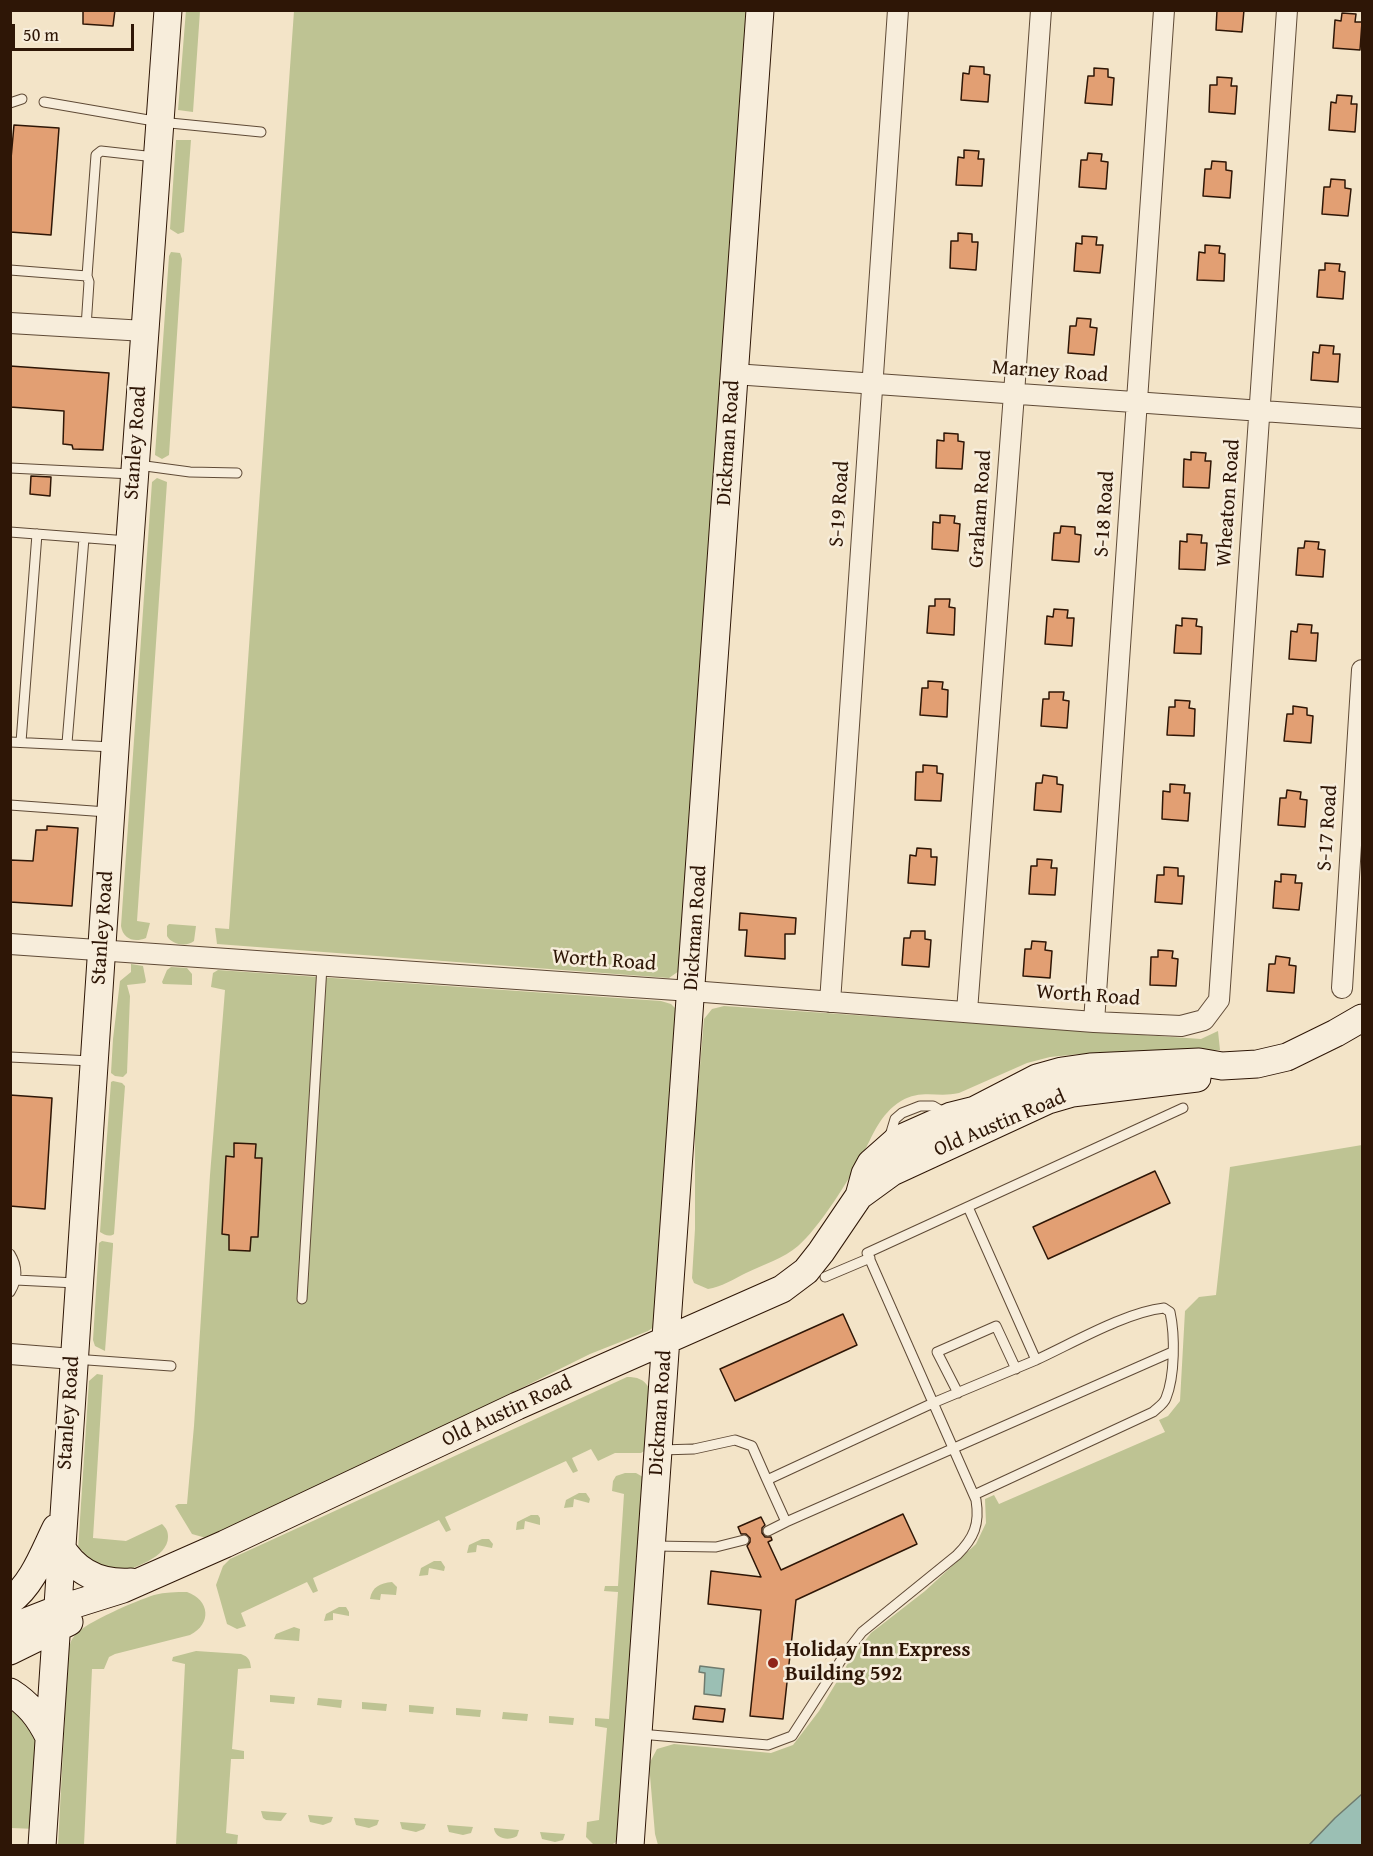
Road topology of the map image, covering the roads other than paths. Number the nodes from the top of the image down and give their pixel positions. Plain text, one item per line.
1 (168, 10) edge
2 (760, 10) edge
3 (898, 10) edge
4 (1041, 10) edge
5 (1164, 10) edge
6 (1287, 10) edge
7 (22, 99) dead end
8 (44, 102) dead end
9 (10, 103) edge
10 (160, 122) junction
11 (261, 132) dead end
12 (157, 158) junction
13 (10, 270) edge
14 (87, 276) junction
15 (10, 322) edge
16 (86, 327) junction
17 (145, 331) junction
18 (734, 374) junction
19 (872, 384) junction
20 (1014, 394) junction
21 (1137, 402) junction
22 (1259, 411) junction
23 (1362, 418) edge
24 (10, 468) edge
25 (134, 470) junction
26 (237, 473) dead end
27 (10, 532) edge
28 (37, 534) junction
29 (84, 538) junction
30 (128, 541) junction
31 (1362, 670) edge
32 (10, 742) edge
33 (21, 742) junction
34 (67, 743) junction
35 (116, 747) junction
36 (10, 805) edge
37 (111, 812) junction
38 (10, 944) edge
39 (102, 951) junction
40 (322, 966) junction
41 (1342, 988) dead end
42 (691, 991) junction
43 (1218, 1000) joint
44 (830, 1002) junction
45 (966, 1011) junction
46 (1362, 1018) edge
47 (1094, 1022) junction
48 (10, 1057) edge
49 (93, 1061) junction
50 (1222, 1066) junction
51 (1183, 1108) dead end
52 (957, 1127) junction
53 (859, 1196) junction
54 (968, 1207) junction
55 (10, 1254) edge
56 (870, 1258) junction
57 (825, 1277) dead end
58 (16, 1280) junction
59 (78, 1283) junction
60 (10, 1292) edge
61 (302, 1299) dead end
62 (667, 1340) junction
63 (1172, 1352) junction
64 (10, 1354) edge
65 (73, 1359) junction
66 (1036, 1360) junction
67 (171, 1366) dead end
68 (1016, 1368) junction
69 (958, 1393) junction
70 (933, 1404) junction
71 (954, 1449) junction
72 (659, 1450) junction
73 (767, 1480) junction
74 (974, 1495) junction
75 (62, 1516) junction
76 (786, 1521) junction
77 (768, 1531) dead end
78 (744, 1540) dead end
79 (60, 1545) junction
80 (652, 1546) junction
81 (132, 1585) junction
82 (10, 1601) edge
83 (55, 1620) junction
84 (10, 1628) edge
85 (10, 1651) edge
86 (10, 1692) edge
87 (638, 1733) junction
88 (49, 1737) junction
89 (42, 1845) edge
90 (630, 1845) edge

1 - 10 street, Stanley Road
2 - 18 street, Dickman Road
3 - 19 street, S-19 Road
4 - 20 street, Graham Road
5 - 21 street, S-18 Road
6 - 22 street, Wheaton Road
7 - 9 lane
8 - 10 lane
10 - 11 lane
10 - 12 street, Stanley Road
12 - 14 lane
12 - 17 street, Stanley Road
13 - 14 lane
14 - 16 lane
15 - 16 street
16 - 17 street
17 - 25 street, Stanley Road
18 - 19 street, Marney Road
18 - 42 street, Dickman Road
19 - 20 street, Marney Road
19 - 44 street, S-19 Road
20 - 21 street, Marney Road
20 - 45 street, Graham Road
21 - 22 street, Marney Road
21 - 47 street, S-18 Road
22 - 23 street, Marney Road
22 - 43 street, Wheaton Road
24 - 25 lane
25 - 26 lane
25 - 30 street, Stanley Road
27 - 28 lane
28 - 29 lane
28 - 33 lane
29 - 30 lane
29 - 34 lane
30 - 35 street, Stanley Road
31 - 41 street, S-17 Road
32 - 33 lane
33 - 34 lane
34 - 35 lane
35 - 37 street, Stanley Road
36 - 37 lane
37 - 39 street, Stanley Road
38 - 39 street, Worth Road
39 - 40 street, Worth Road
39 - 49 street, Stanley Road
40 - 42 street, Worth Road
40 - 61 lane
42 - 44 street, Worth Road
42 - 62 street, Dickman Road
43 - 47 street, Worth Road
44 - 45 street, Worth Road
45 - 47 street, Worth Road
46 - 50 street, Old Austin Road
48 - 49 lane
49 - 59 street, Stanley Road
50 - 52 street, Old Austin Road
50 - 52 street, Old Austin Road
51 - 54 lane
52 - 53 street, Old Austin Road
52 - 53 street, Old Austin Road
53 - 62 street, Old Austin Road
54 - 56 lane
54 - 66 lane
55 - 58 lane
56 - 57 lane
56 - 70 lane
58 - 59 lane
58 - 60 lane
59 - 65 street, Stanley Road
62 - 72 street, Dickman Road
62 - 81 street, Old Austin Road
63 - 66 lane
63 - 71 lane
63 - 74 lane
64 - 65 street
65 - 67 lane
65 - 75 street, Stanley Road
66 - 68 lane
68 - 69 lane
68 - 69 lane
69 - 70 lane
70 - 71 lane
70 - 73 lane
71 - 74 lane
71 - 76 lane
72 - 73 lane
72 - 80 street, Dickman Road
73 - 76 lane
74 - 87 lane
75 - 79 street, Stanley Road
75 - 82 street
76 - 77 lane
78 - 80 lane
79 - 81 street
79 - 83 street, Stanley Road
80 - 87 street, Dickman Road
81 - 83 street, Old Austin Road
83 - 84 street
83 - 85 street
83 - 88 street, Stanley Road
86 - 88 street
87 - 90 street, Dickman Road
88 - 89 street, Stanley Road

